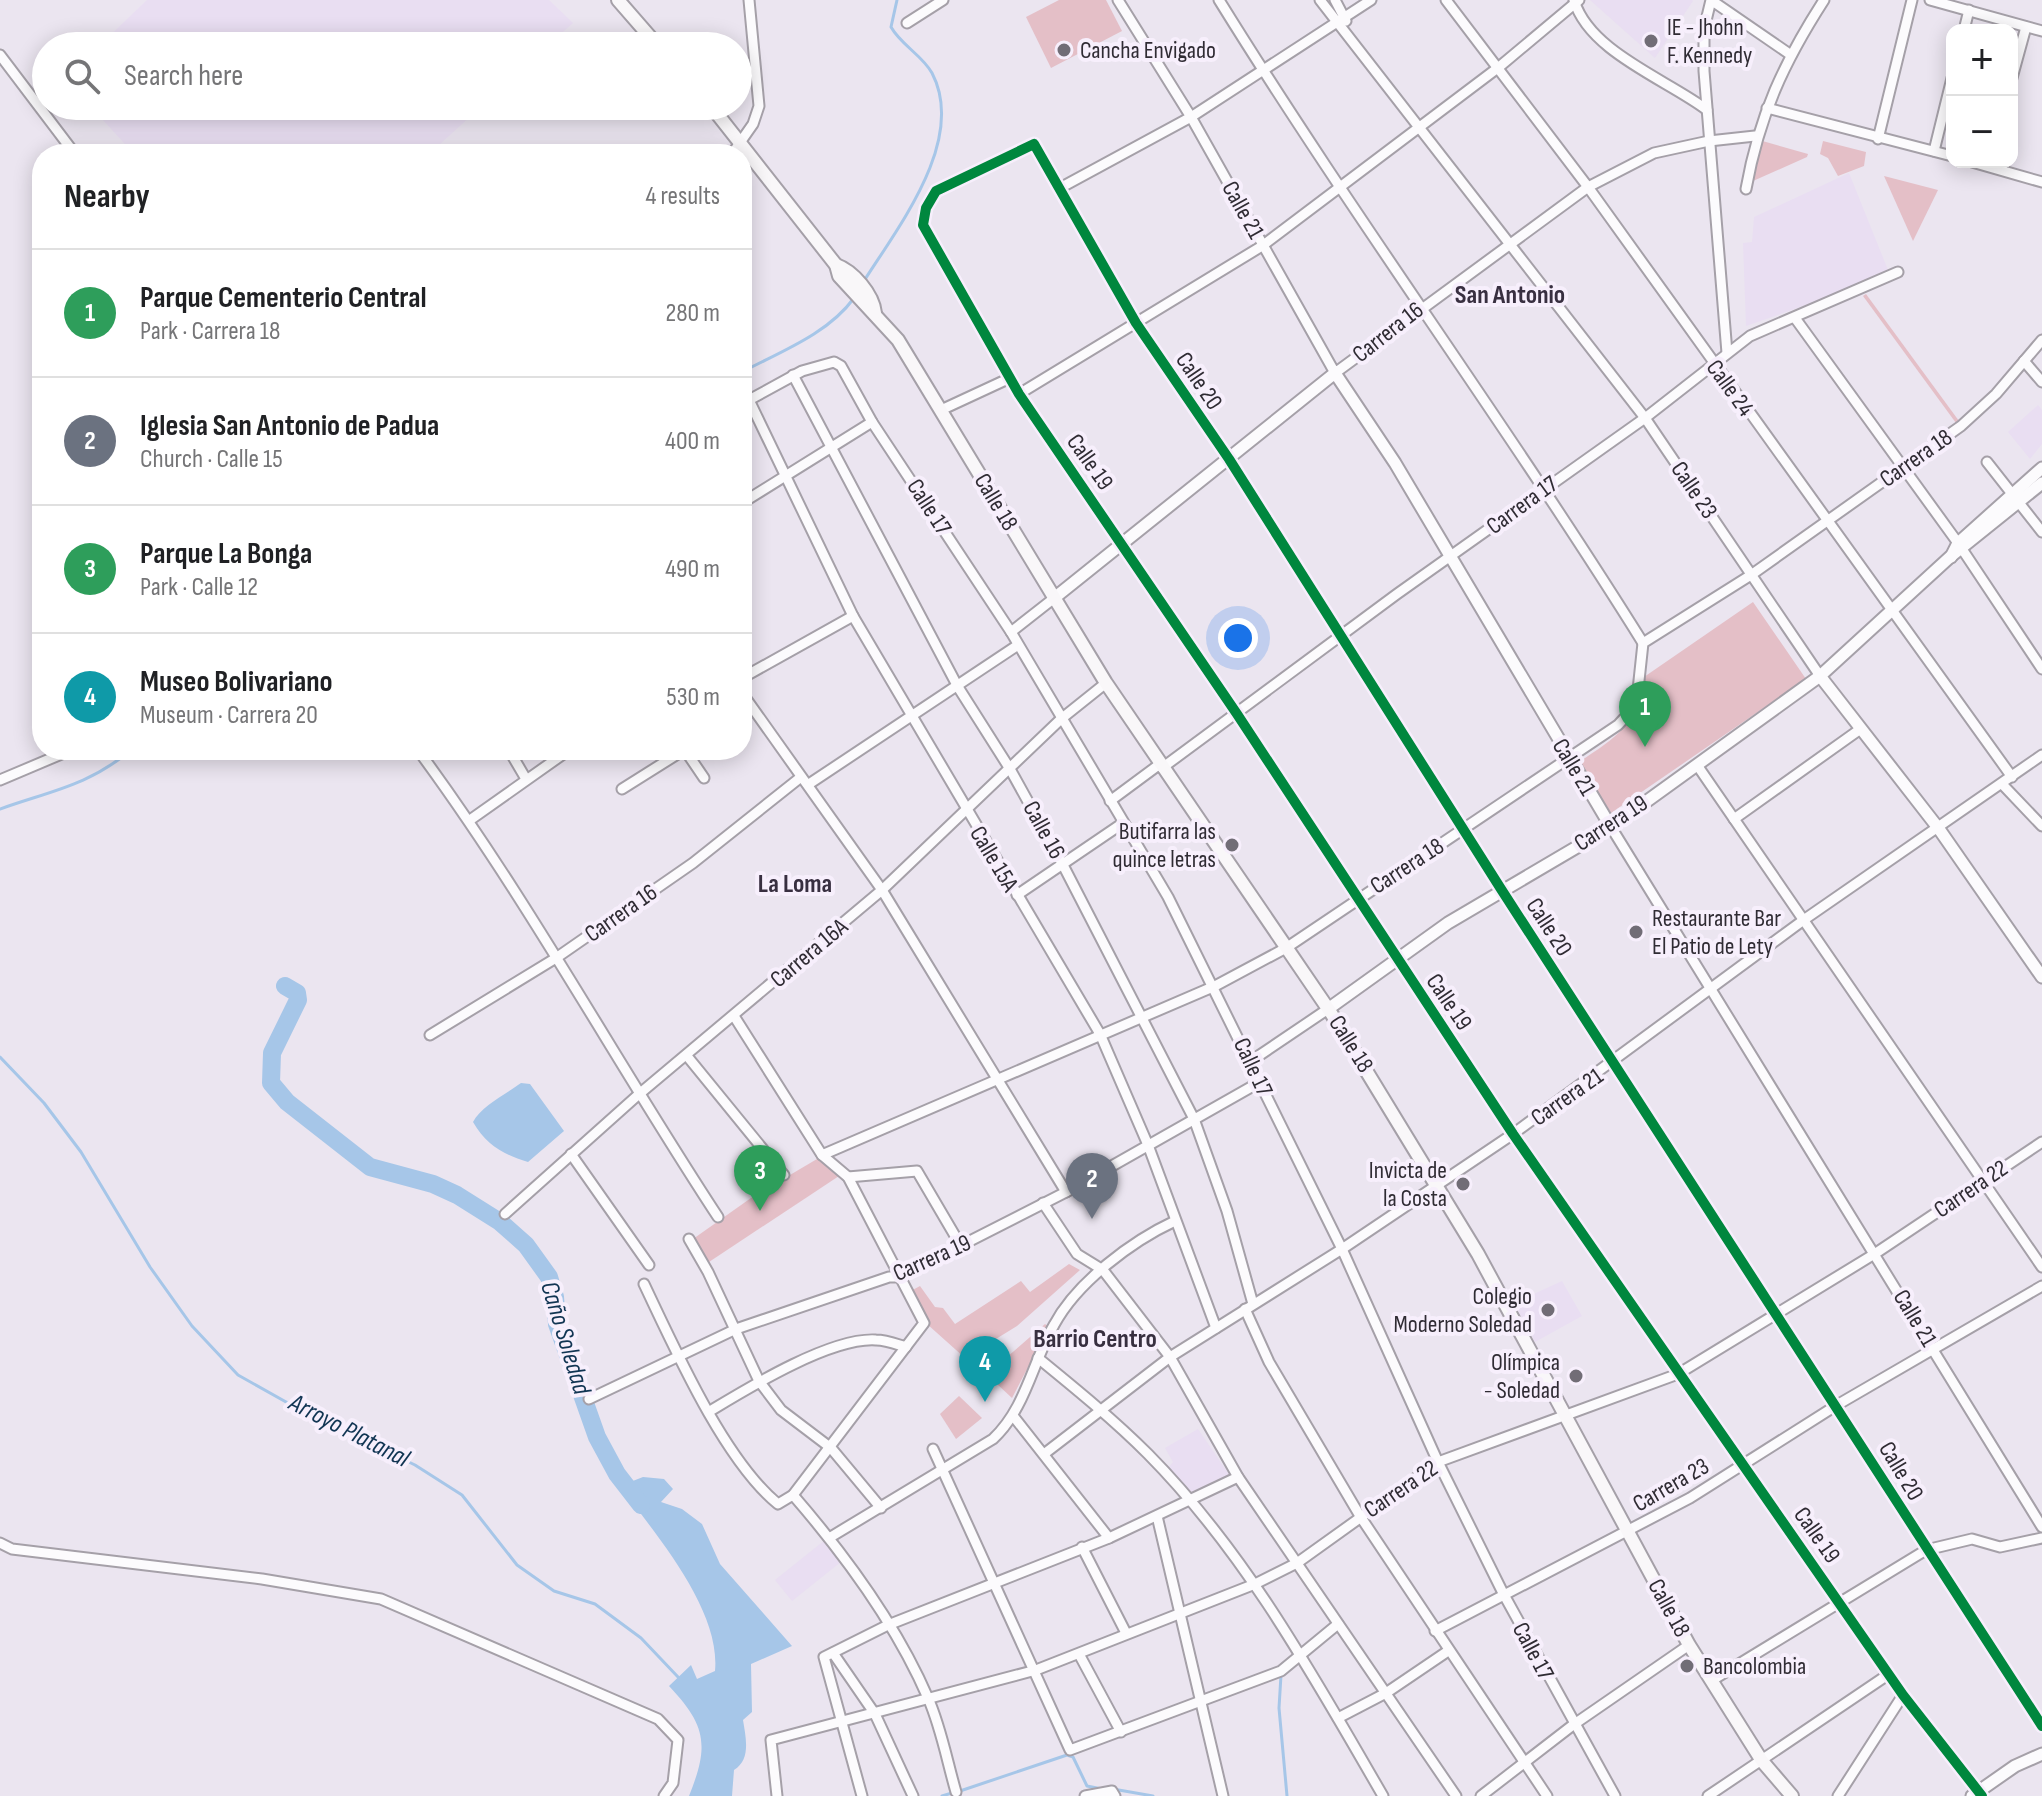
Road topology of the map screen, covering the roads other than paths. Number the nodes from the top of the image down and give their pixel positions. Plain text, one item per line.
1 (618, 0) edge
2 (749, 0) edge
3 (943, 0) edge
4 (1118, 0) edge
5 (1219, 0) edge
6 (1320, 0) edge
7 (1335, 0) edge
8 (1371, 0) edge
9 (1446, 0) edge
10 (1711, 0) edge
11 (1824, 0) edge
12 (1912, 0) edge
13 (1930, 0) edge
14 (1576, 2) edge
15 (1969, 10) junction
16 (1341, 21) junction
17 (907, 23) dead end
18 (1966, 24) edge
19 (2026, 27) junction
20 (2042, 31) edge
21 (646, 32) edge
22 (0, 55) edge
23 (1791, 55) junction
24 (2018, 56) edge
25 (1499, 67) junction
26 (1264, 72) junction
27 (1948, 96) edge
28 (32, 97) edge
29 (1767, 108) junction
30 (1707, 110) junction
31 (1191, 117) junction
32 (49, 120) edge
33 (723, 120) edge
34 (1420, 127) junction
35 (1755, 136) junction
36 (1878, 139) junction
37 (742, 141) junction
38 (1709, 141) junction
39 (67, 144) edge
40 (740, 144) edge
41 (744, 144) edge
42 (1934, 151) junction
43 (752, 154) edge
44 (1946, 154) edge
45 (2000, 168) edge
46 (2042, 182) edge
47 (1342, 187) junction
48 (1588, 187) junction
49 (1060, 188) junction
50 (1746, 189) dead end
51 (926, 208) joint
52 (1506, 244) junction
53 (1262, 246) junction
54 (1898, 272) dead end
55 (1421, 307) junction
56 (1795, 318) junction
57 (1136, 323) junction
58 (2042, 340) edge
59 (1727, 353) junction
60 (2024, 361) junction
61 (1713, 365) junction
62 (1335, 373) junction
63 (793, 375) junction
64 (1010, 378) junction
65 (2042, 382) edge
66 (1019, 394) junction
67 (752, 398) edge
68 (752, 406) edge
69 (941, 410) junction
70 (1645, 418) junction
71 (872, 422) junction
72 (829, 446) junction
73 (1229, 459) junction
74 (1987, 462) dead end
75 (1904, 466) junction
76 (2042, 468) edge
77 (789, 476) junction
78 (2042, 483) edge
79 (1546, 488) junction
80 (752, 497) edge
81 (2016, 499) junction
82 (1828, 522) junction
83 (2042, 532) edge
84 (1123, 544) junction
85 (1960, 547) junction
86 (1450, 558) junction
87 (1751, 575) junction
88 (1053, 599) junction
89 (1892, 612) junction
90 (853, 616) junction
91 (1011, 632) junction
92 (1342, 636) junction
93 (1643, 643) junction
94 (1018, 645) junction
95 (2042, 669) edge
96 (752, 672) edge
97 (1820, 676) junction
98 (1106, 683) junction
99 (958, 687) junction
100 (752, 707) edge
101 (1237, 714) junction
102 (912, 718) junction
103 (1061, 719) junction
104 (1859, 730) junction
105 (2042, 755) edge
106 (47, 760) edge
107 (425, 760) edge
108 (515, 760) edge
109 (554, 760) edge
110 (668, 760) edge
111 (691, 760) edge
112 (1569, 760) junction
113 (1697, 765) junction
114 (1161, 766) junction
115 (1010, 769) junction
116 (801, 777) junction
117 (2012, 777) junction
118 (704, 778) dead end
119 (526, 779) junction
120 (0, 780) edge
121 (809, 784) junction
122 (2002, 784) junction
123 (622, 789) dead end
124 (1110, 801) junction
125 (965, 811) junction
126 (1734, 819) junction
127 (470, 820) junction
128 (1123, 823) junction
129 (2042, 826) edge
130 (1611, 827) junction
131 (1463, 829) junction
132 (1939, 829) junction
133 (1063, 865) junction
134 (1501, 889) junction
135 (882, 890) junction
136 (1017, 895) junction
137 (1358, 898) junction
138 (1805, 919) junction
139 (1286, 948) junction
140 (2030, 955) junction
141 (556, 958) junction
142 (1396, 958) junction
143 (2042, 964) edge
144 (2042, 977) edge
145 (1215, 986) junction
146 (1712, 989) junction
147 (1328, 1009) junction
148 (734, 1016) junction
149 (1140, 1017) junction
150 (1100, 1034) junction
151 (430, 1035) dead end
152 (687, 1056) junction
153 (1251, 1061) junction
154 (1613, 1063) junction
155 (998, 1080) junction
156 (1260, 1082) junction
157 (638, 1095) junction
158 (1194, 1119) junction
159 (1513, 1134) junction
160 (2042, 1142) edge
161 (1148, 1145) junction
162 (571, 1154) junction
163 (822, 1155) junction
164 (784, 1175) dead end
165 (848, 1177) junction
166 (1984, 1180) junction
167 (1438, 1185) junction
168 (1066, 1192) junction
169 (1043, 1203) junction
170 (505, 1214) dead end
171 (718, 1217) dead end
172 (1175, 1221) junction
173 (689, 1239) dead end
174 (961, 1246) junction
175 (1342, 1249) junction
176 (1876, 1253) junction
177 (649, 1265) dead end
178 (2042, 1267) edge
179 (1103, 1270) junction
180 (899, 1277) junction
181 (644, 1284) dead end
182 (2042, 1286) edge
183 (1249, 1307) junction
184 (1776, 1315) junction
185 (1216, 1328) junction
186 (736, 1329) junction
187 (906, 1347) junction
188 (1934, 1351) junction
189 (679, 1357) junction
190 (1170, 1357) junction
191 (1038, 1358) junction
192 (1678, 1374) junction
193 (759, 1381) junction
194 (589, 1399) dead end
195 (1837, 1405) junction
196 (1099, 1409) junction
197 (710, 1411) junction
198 (1565, 1416) junction
199 (1014, 1417) junction
200 (831, 1448) junction
201 (933, 1449) dead end
202 (1044, 1454) junction
203 (1438, 1462) junction
204 (1744, 1465) junction
205 (945, 1470) junction
206 (1238, 1477) junction
207 (793, 1495) junction
208 (1190, 1501) junction
209 (881, 1508) junction
210 (1157, 1516) junction
211 (1360, 1516) junction
212 (2042, 1527) edge
213 (1628, 1533) junction
214 (829, 1538) junction
215 (1109, 1538) junction
216 (2042, 1538) edge
217 (0, 1543) edge
218 (1082, 1547) junction
219 (0, 1549) edge
220 (12, 1549) junction
221 (1926, 1550) junction
222 (1297, 1563) junction
223 (991, 1583) junction
224 (1255, 1584) junction
225 (1503, 1593) junction
226 (1840, 1602) junction
227 (1179, 1611) junction
228 (1338, 1624) junction
229 (888, 1625) junction
230 (1435, 1631) junction
231 (1126, 1633) junction
232 (1689, 1645) junction
233 (1448, 1651) junction
234 (1079, 1654) junction
235 (828, 1655) junction
236 (1300, 1658) junction
237 (1036, 1670) junction
238 (1889, 1674) junction
239 (1711, 1681) junction
240 (1386, 1693) junction
241 (1903, 1695) junction
242 (928, 1699) junction
243 (1198, 1702) junction
244 (875, 1714) junction
245 (1338, 1718) junction
246 (842, 1722) junction
247 (1573, 1725) junction
248 (2042, 1726) edge
249 (1121, 1732) junction
250 (2042, 1754) edge
251 (1762, 1761) junction
252 (1524, 1762) junction
253 (956, 1792) dead end
254 (1113, 1793) edge
255 (1712, 1795) edge
256 (1978, 1795) edge
257 (664, 1796) edge
258 (777, 1796) edge
259 (862, 1796) edge
260 (913, 1796) edge
261 (1085, 1796) edge
262 (1223, 1796) edge
263 (1383, 1796) edge
264 (1456, 1796) edge
265 (1481, 1796) edge
266 (1547, 1796) edge
267 (1615, 1796) edge
268 (1792, 1796) edge
269 (1838, 1796) edge

1 - 21 main road
2 - 37 street
3 - 17 street
4 - 31 street, Calle 21
5 - 26 street
6 - 16 street, Calle 23
7 - 16 street, Calle 23
8 - 16 street
9 - 25 street, Calle 24
10 - 23 street
10 - 30 street
11 - 23 street
12 - 36 street
13 - 15 street
14 - 25 street
14 - 30 street
15 - 18 street
15 - 19 street
16 - 26 street
16 - 34 street, Calle 23
19 - 20 street
19 - 24 street
22 - 28 street
23 - 29 street
25 - 34 street
25 - 48 street, Calle 24
26 - 31 street
26 - 47 street
27 - 42 street
29 - 35 street
29 - 36 street
30 - 38 street
31 - 49 street
31 - 53 street, Calle 21
32 - 39 street
33 - 37 main road, Calle 18
34 - 47 street
34 - 52 street, Calle 23
35 - 38 street, Carrera 16
35 - 50 street
36 - 42 street
37 - 40 street
37 - 41 main road, Calle 18
38 - 48 street, Carrera 16
38 - 59 street
42 - 44 street
43 - 69 main road, Calle 18
45 - 46 street
47 - 53 street
47 - 55 street
48 - 52 street, Carrera 16
48 - 61 street, Calle 24
49 - 51 street, Calle 20
49 - 57 street, Calle 20
51 - 64 street, Calle 19
52 - 55 street, Carrera 16
52 - 70 street, Calle 23
53 - 57 street
53 - 62 street, Calle 21
54 - 56 street, Carrera 17
55 - 62 street, Carrera 16
55 - 79 street
56 - 59 street, Carrera 17
56 - 75 street
57 - 66 street
57 - 73 street, Calle 20
58 - 60 street, Carrera 18
59 - 61 street, Carrera 17
60 - 65 street
60 - 75 street, Carrera 18
61 - 70 street, Carrera 17
61 - 82 street, Calle 24
62 - 73 street, Carrera 16
62 - 86 street, Calle 21
63 - 67 street, Calle 15A
63 - 71 street, Calle 17
63 - 72 street, Calle 16
64 - 66 street, Calle 19
64 - 69 street
66 - 84 street, Calle 19
68 - 77 street, Calle 15A
69 - 88 main road, Calle 18
70 - 79 street, Carrera 17
70 - 87 street, Calle 23
71 - 72 street
71 - 91 street, Calle 17
72 - 77 street
72 - 99 street, Calle 16
73 - 84 street, Carrera 16
73 - 92 street, Calle 20
74 - 81 street
75 - 82 street, Carrera 18
75 - 85 street
76 - 81 street, Carrera 19
77 - 80 street
77 - 90 street, Calle 15A
78 - 81 street, Carrera 19
79 - 86 street, Carrera 17
79 - 93 street
81 - 83 street
81 - 85 street, Carrera 19
82 - 87 street, Carrera 18
82 - 89 street, Calle 24
84 - 88 street, Carrera 16
84 - 101 street, Calle 19
85 - 89 street, Carrera 19
85 - 95 street
86 - 92 street, Carrera 17
86 - 112 street, Calle 21
87 - 93 street, Carrera 18
87 - 97 street, Calle 23
88 - 91 street, Carrera 16
88 - 98 main road, Calle 18
89 - 97 street, Carrera 19
89 - 117 street, Calle 24
90 - 96 street
90 - 102 street, Calle 15A
91 - 94 street, Calle 17
92 - 101 street, Carrera 17
92 - 131 street, Calle 20
93 - 112 street, Carrera 18
94 - 99 street
94 - 103 street, Calle 17
97 - 104 street, Calle 23
97 - 113 street, Carrera 19
98 - 103 street, Carrera 16A
98 - 114 main road, Calle 18
99 - 102 street
99 - 115 street, Calle 16
100 - 116 street
101 - 114 street, Carrera 17
101 - 137 street, Calle 19
102 - 121 street
102 - 125 street, Calle 15A
103 - 115 street, Carrera 16A
103 - 124 street, Calle 17
104 - 126 street
104 - 132 street, Calle 23
105 - 117 street, Carrera 21
106 - 120 street
107 - 127 street
108 - 119 street
109 - 119 street
110 - 123 street
111 - 118 street
112 - 130 street, Calle 21
112 - 131 street, Carrera 18
113 - 126 street
113 - 130 street, Carrera 19
114 - 124 street, Carrera 17
114 - 139 main road, Calle 18
115 - 125 street, Carrera 16A
115 - 133 street, Calle 16
116 - 121 street
116 - 141 street, Carrera 16
117 - 122 street, Carrera 21
119 - 127 street
121 - 135 street
122 - 129 street
122 - 132 street, Carrera 21
124 - 128 street, Calle 17
125 - 135 street, Carrera 16A
125 - 136 street, Calle 15A
126 - 138 street
127 - 141 street
128 - 133 street
128 - 145 street, Calle 17
130 - 134 street, Carrera 19
130 - 146 street, Calle 21
131 - 134 street, Calle 20
131 - 137 street, Carrera 18
132 - 138 street, Carrera 21
132 - 140 street, Calle 23
133 - 136 street
133 - 149 street, Calle 16
134 - 142 street, Carrera 19
134 - 154 street, Calle 20
135 - 148 street, Carrera 16A
135 - 155 street
136 - 150 street, Calle 15A
137 - 139 street, Carrera 18
137 - 142 street, Calle 19
138 - 146 street, Carrera 21
138 - 166 street
139 - 145 street, Carrera 18
139 - 147 main road, Calle 18
140 - 143 street, Calle 23
140 - 144 street, Calle 23
141 - 151 street, Carrera 16
141 - 157 street
142 - 147 street, Carrera 19
142 - 159 street, Calle 19
145 - 149 street, Carrera 18
145 - 153 street, Calle 17
146 - 154 street, Carrera 21
146 - 176 street, Calle 21
147 - 153 street, Carrera 19
147 - 167 main road, Calle 18
148 - 152 street, Carrera 16A
148 - 163 street
149 - 150 street, Carrera 18
149 - 158 street, Calle 16
150 - 155 street, Carrera 18
150 - 161 street, Calle 15A
152 - 157 street, Carrera 16A
152 - 164 street
153 - 156 street, Calle 17
154 - 159 street, Carrera 21
154 - 184 street, Calle 20
155 - 163 street, Carrera 18
155 - 168 street
156 - 158 street, Carrera 19
156 - 175 street, Calle 17
157 - 162 street, Carrera 16A
157 - 171 street
158 - 161 street, Carrera 19
158 - 183 street, Calle 16
159 - 167 street, Carrera 21
159 - 192 street, Calle 19
160 - 166 street, Carrera 22
161 - 168 street, Carrera 19
161 - 172 street, Calle 15A
162 - 170 street, Carrera 16A
162 - 177 street
163 - 165 street
165 - 174 street
165 - 180 street
166 - 176 street, Carrera 22
166 - 178 street
167 - 175 street, Carrera 21
167 - 198 main road, Calle 18
168 - 169 street, Carrera 19
169 - 174 street, Carrera 19
169 - 179 street
172 - 179 street
172 - 185 street, Calle 15A
173 - 186 street
174 - 180 street, Carrera 19
175 - 183 street, Carrera 21
175 - 203 street, Calle 17
176 - 184 street, Carrera 22
176 - 188 street, Calle 21
179 - 190 street
179 - 191 street
180 - 186 street, Carrera 19
180 - 187 street
181 - 189 street
182 - 188 street, Carrera 23
183 - 185 street, Carrera 21
183 - 211 street, Calle 16
184 - 192 street, Carrera 22
184 - 195 street, Calle 20
185 - 190 street, Carrera 21
186 - 189 street, Carrera 19
186 - 193 street
187 - 193 street
187 - 200 street
188 - 195 street, Carrera 23
188 - 212 street, Calle 21
189 - 194 street, Carrera 19
189 - 197 street
190 - 196 street, Carrera 21
190 - 206 street
191 - 196 street
191 - 199 street
192 - 198 street, Carrera 22
192 - 204 street, Calle 19
193 - 197 street
193 - 200 street
195 - 204 street, Carrera 23
195 - 221 street, Calle 20
196 - 202 street, Carrera 21
196 - 208 street
197 - 207 street
198 - 203 street, Carrera 22
198 - 213 main road, Calle 18
199 - 202 street
199 - 205 street
200 - 207 street
200 - 209 street
201 - 205 street
202 - 215 street
203 - 211 street, Carrera 22
203 - 225 street, Calle 17
204 - 213 street, Carrera 23
204 - 226 street, Calle 19
205 - 209 street
205 - 223 street
206 - 208 street
206 - 222 street
207 - 214 street
208 - 210 street
208 - 224 street
209 - 214 street
210 - 215 street
210 - 227 street
211 - 222 street, Carrera 22
211 - 230 street, Calle 16
213 - 225 street, Carrera 23
213 - 232 main road, Calle 18
214 - 229 street
215 - 218 street
216 - 221 street
217 - 220 street
218 - 223 street
218 - 231 street
219 - 220 street
220 - 257 street
221 - 226 street
221 - 248 street, Calle 20
222 - 224 street, Carrera 22
222 - 228 street
223 - 229 street
223 - 237 street
224 - 227 street, Carrera 22
224 - 236 street
225 - 230 street, Carrera 23
225 - 247 street, Calle 17
226 - 238 street, Calle 19
226 - 239 street
227 - 231 street, Carrera 22
227 - 243 street
228 - 236 street
228 - 240 street
229 - 235 street
229 - 242 street
230 - 233 street, Calle 16
231 - 234 street, Carrera 22
232 - 239 main road, Calle 18
232 - 247 street
233 - 240 street
233 - 252 street, Calle 16
234 - 237 street, Carrera 22
234 - 249 street
235 - 244 street
235 - 246 street
236 - 243 street
236 - 245 street
237 - 242 street, Carrera 22
237 - 249 street
238 - 241 street, Calle 19
238 - 251 street
239 - 251 main road, Calle 18
240 - 245 street
240 - 264 street
241 - 256 street, Calle 19
241 - 269 street
242 - 244 street, Carrera 22
242 - 253 street
243 - 249 street
243 - 262 street
244 - 246 street, Carrera 22
244 - 260 street
245 - 263 street
246 - 258 street, Carrera 22
246 - 259 street
247 - 252 street
247 - 267 street, Calle 17
250 - 256 street
251 - 255 street
251 - 268 main road, Calle 18
252 - 265 street
252 - 266 street, Calle 16
254 - 261 street

